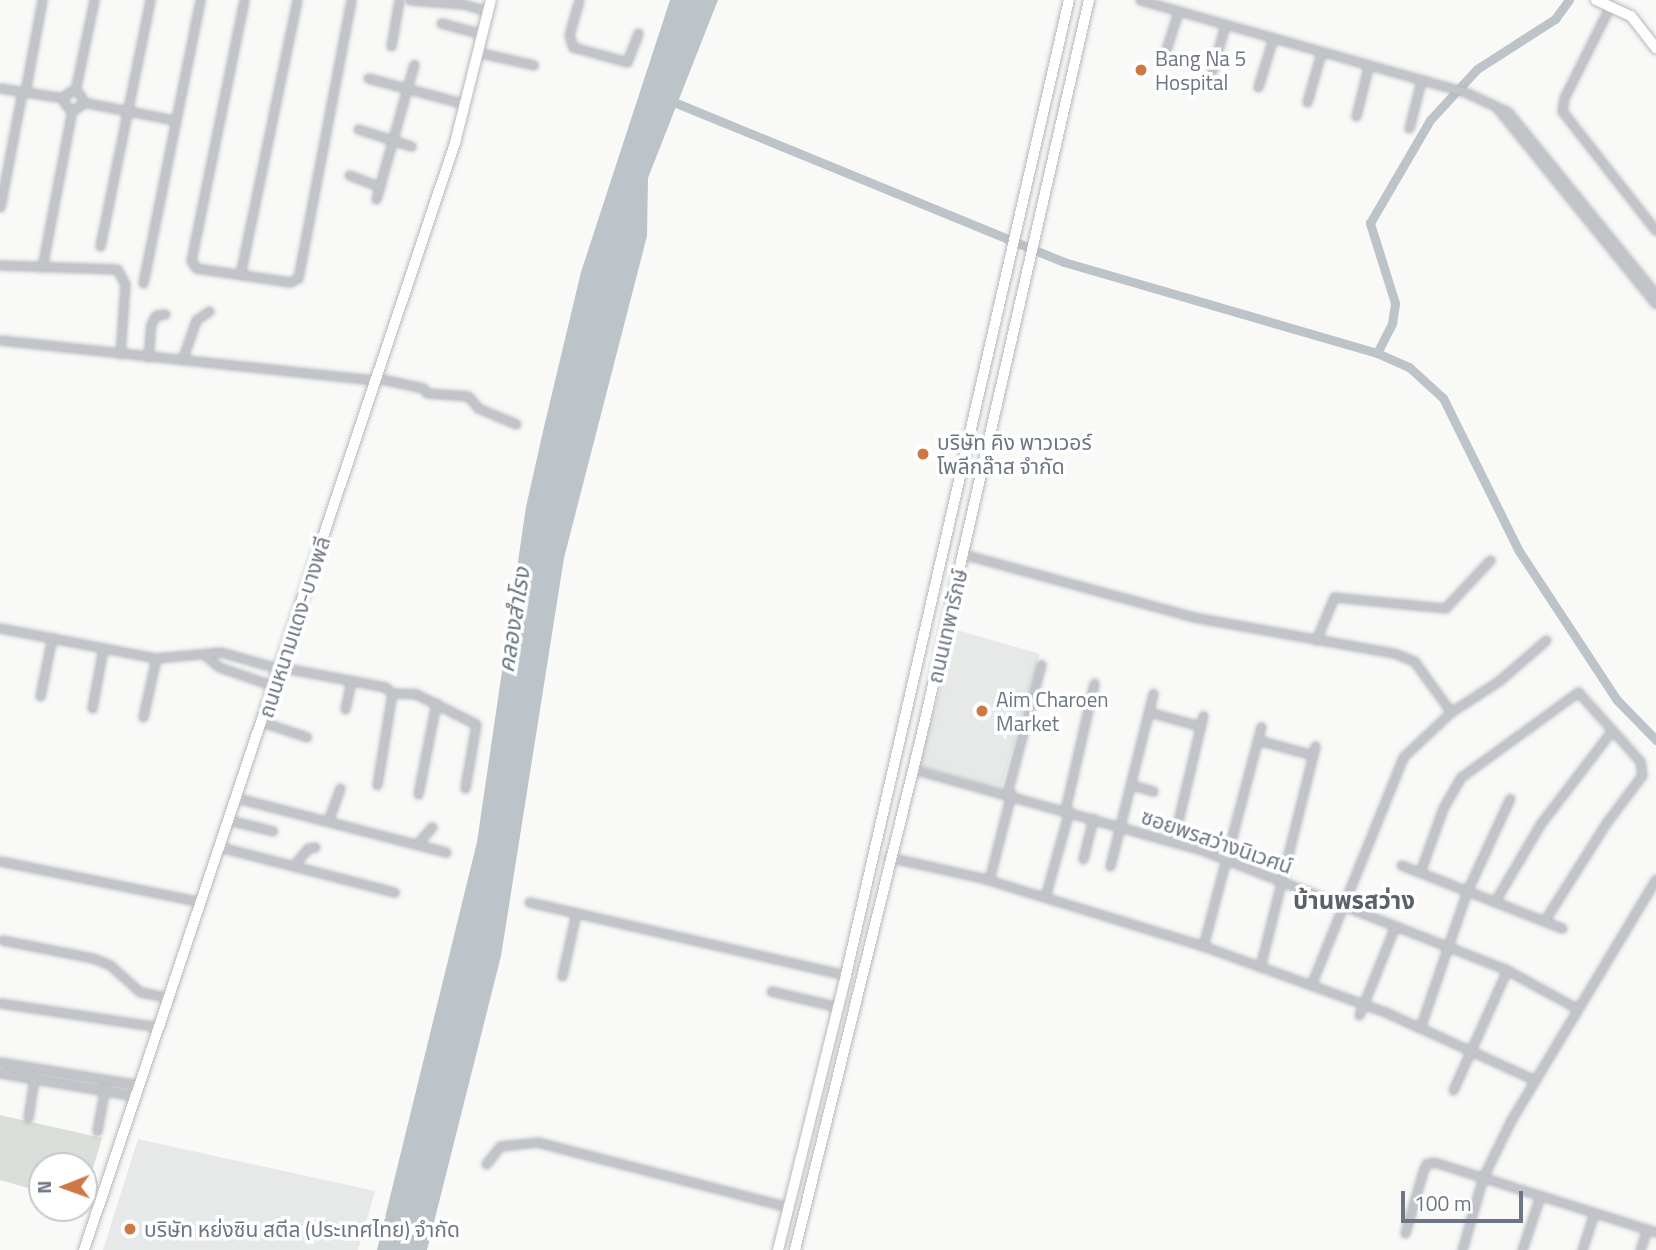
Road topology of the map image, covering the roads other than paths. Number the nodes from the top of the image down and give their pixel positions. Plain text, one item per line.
1 (42, 0) edge
2 (94, 0) edge
3 (150, 0) edge
4 (200, 0) edge
5 (244, 0) edge
6 (297, 0) edge
7 (351, 0) edge
8 (399, 0) edge
9 (410, 0) edge
10 (491, 0) edge
11 (579, 0) edge
12 (1069, 0) edge
13 (1090, 0) edge
14 (1140, 0) edge
15 (1596, 0) edge
16 (1611, 4) junction
17 (487, 11) junction
18 (1178, 12) junction
19 (441, 23) dead end
20 (1225, 25) junction
21 (638, 33) dead end
22 (482, 34) junction
23 (1273, 38) junction
24 (391, 46) dead end
25 (1656, 48) edge
26 (477, 52) junction
27 (1321, 53) junction
28 (1164, 56) dead end
29 (414, 64) dead end
30 (534, 65) dead end
31 (1368, 67) junction
32 (1212, 71) dead end
33 (368, 78) dead end
34 (1421, 81) junction
35 (1258, 87) dead end
36 (0, 88) edge
37 (408, 88) junction
38 (75, 91) junction
39 (24, 92) junction
40 (64, 98) junction
41 (82, 102) junction
42 (1307, 102) dead end
43 (465, 104) junction
44 (72, 109) junction
45 (125, 110) junction
46 (1356, 116) dead end
47 (175, 120) junction
48 (1409, 128) dead end
49 (358, 129) dead end
50 (393, 139) junction
51 (411, 146) dead end
52 (349, 175) dead end
53 (380, 187) junction
54 (376, 200) dead end
55 (0, 207) edge
56 (1656, 231) edge
57 (100, 246) dead end
58 (0, 265) edge
59 (42, 267) junction
60 (240, 275) junction
61 (143, 283) dead end
62 (1653, 294) edge
63 (1656, 304) edge
64 (209, 311) dead end
65 (165, 314) dead end
66 (0, 340) edge
67 (120, 354) junction
68 (148, 357) junction
69 (182, 360) junction
70 (377, 379) junction
71 (516, 424) dead end
72 (963, 554) junction
73 (1490, 560) dead end
74 (0, 629) edge
75 (52, 637) junction
76 (1316, 640) junction
77 (1546, 640) dead end
78 (103, 648) junction
79 (205, 655) junction
80 (156, 658) junction
81 (1041, 664) dead end
82 (280, 668) junction
83 (351, 681) junction
84 (1094, 683) dead end
85 (274, 686) junction
86 (392, 693) junction
87 (1153, 693) dead end
88 (40, 696) dead end
89 (436, 703) junction
90 (92, 708) dead end
91 (345, 709) dead end
92 (1149, 712) junction
93 (1451, 712) junction
94 (1203, 715) dead end
95 (143, 717) dead end
96 (262, 722) junction
97 (1200, 726) junction
98 (1261, 727) dead end
99 (1612, 730) junction
100 (307, 737) dead end
101 (1258, 740) junction
102 (1315, 746) dead end
103 (1313, 755) junction
104 (913, 769) junction
105 (377, 785) dead end
106 (1132, 785) junction
107 (340, 788) dead end
108 (465, 788) dead end
109 (1153, 791) dead end
110 (418, 794) dead end
111 (1009, 794) junction
112 (237, 798) junction
113 (1510, 798) dead end
114 (1067, 811) junction
115 (1093, 818) junction
116 (229, 820) junction
117 (328, 821) junction
118 (432, 827) dead end
119 (1122, 827) junction
120 (272, 831) dead end
121 (1173, 842) junction
122 (417, 845) junction
123 (220, 847) junction
124 (315, 847) dead end
125 (446, 852) dead end
126 (888, 857) junction
127 (1083, 859) dead end
128 (1228, 860) junction
129 (0, 861) edge
130 (1401, 865) dead end
131 (293, 866) junction
132 (1110, 866) dead end
133 (1420, 872) junction
134 (1656, 879) edge
135 (989, 880) junction
136 (1280, 881) junction
137 (1467, 891) junction
138 (394, 892) dead end
139 (1045, 897) junction
140 (1495, 901) junction
141 (201, 902) junction
142 (529, 902) dead end
143 (1343, 905) junction
144 (576, 913) junction
145 (1544, 921) junction
146 (1395, 926) junction
147 (1562, 928) dead end
148 (2, 940) dead end
149 (1203, 946) junction
150 (1449, 948) junction
151 (1260, 967) junction
152 (1507, 970) junction
153 (846, 975) junction
154 (562, 976) dead end
155 (1311, 985) junction
156 (771, 991) dead end
157 (170, 998) junction
158 (0, 1003) edge
159 (1364, 1005) junction
160 (838, 1007) junction
161 (1576, 1008) junction
162 (1359, 1015) dead end
163 (159, 1027) junction
164 (1420, 1028) junction
165 (1471, 1051) junction
166 (0, 1062) edge
167 (0, 1073) edge
168 (34, 1078) junction
169 (106, 1080) junction
170 (1535, 1080) junction
171 (139, 1085) junction
172 (104, 1090) junction
173 (1453, 1090) dead end
174 (134, 1096) junction
175 (28, 1118) dead end
176 (97, 1131) dead end
177 (486, 1164) dead end
178 (1483, 1177) junction
179 (1540, 1196) junction
180 (788, 1207) junction
181 (1594, 1213) junction
182 (1647, 1229) junction
183 (1656, 1232) edge
184 (1405, 1233) dead end
185 (84, 1250) edge
186 (778, 1250) edge
187 (796, 1250) edge
188 (1462, 1250) edge
189 (1522, 1250) edge
190 (1582, 1250) edge
191 (1640, 1250) edge

1 - 39 street
2 - 38 street
3 - 45 street
4 - 47 street
5 - 60 street
6 - 60 street
7 - 60 street
8 - 24 street
9 - 17 street
10 - 17 main road, ถนนหนามแดง-บางพลี
11 - 21 street
12 - 153 main road, ถนนเทพารักษ์
13 - 72 main road, ถนนเทพารักษ์
14 - 18 street
15 - 16 main road
16 - 25 main road
16 - 56 street
17 - 22 main road, ถนนหนามแดง-บางพลี
18 - 20 street
18 - 28 street
19 - 22 street
20 - 23 street
20 - 32 street
22 - 26 main road, ถนนหนามแดง-บางพลี
23 - 27 street
23 - 35 street
26 - 30 street
26 - 43 main road, ถนนหนามแดง-บางพลี
27 - 31 street
27 - 42 street
29 - 37 street
31 - 34 street
31 - 46 street
33 - 37 street
34 - 48 street
34 - 62 street
36 - 39 street
37 - 43 street
37 - 50 street
38 - 40 street
38 - 41 street
39 - 40 street
39 - 55 street
40 - 44 street
41 - 44 street
41 - 45 street
43 - 70 main road, ถนนหนามแดง-บางพลี
44 - 59 street
45 - 47 street
45 - 57 street
47 - 61 street
49 - 50 street
50 - 51 street
50 - 53 street
52 - 53 street
53 - 54 street
58 - 59 street
59 - 67 street
62 - 63 street
64 - 69 street
65 - 68 street
66 - 67 street
67 - 68 street
68 - 69 street
69 - 70 street
70 - 71 street
70 - 82 main road, ถนนหนามแดง-บางพลี
72 - 76 street
72 - 104 main road, ถนนเทพารักษ์
73 - 76 street
74 - 75 street
75 - 78 street
75 - 88 street
76 - 93 street
77 - 93 street
78 - 80 street
78 - 90 street
79 - 80 street
79 - 82 street
79 - 85 street
80 - 95 street
81 - 111 street
82 - 83 street
82 - 85 main road, ถนนหนามแดง-บางพลี
83 - 86 street
83 - 91 street
84 - 114 street
85 - 96 main road, ถนนหนามแดง-บางพลี
86 - 89 street
86 - 105 street
87 - 92 street
89 - 108 street
89 - 110 street
92 - 97 street
92 - 106 street
93 - 143 street
94 - 97 street
96 - 100 street
96 - 112 main road, ถนนหนามแดง-บางพลี
97 - 121 street
98 - 101 street
99 - 133 street
99 - 140 street
99 - 145 street
101 - 103 street
101 - 128 street
102 - 103 street
103 - 136 street
104 - 111 street, ซอยพรสว่างนิเวศน์
104 - 126 main road, ถนนเทพารักษ์
106 - 109 street
106 - 119 street
107 - 117 street
111 - 114 street, ซอยพรสว่างนิเวศน์
111 - 135 street
112 - 116 main road, ถนนหนามแดง-บางพลี
112 - 117 street
113 - 137 street
114 - 115 street, ซอยพรสว่างนิเวศน์
114 - 139 street
115 - 119 street, ซอยพรสว่างนิเวศน์
115 - 127 street
116 - 120 street
116 - 123 main road, ถนนหนามแดง-บางพลี
117 - 122 street
118 - 122 street
119 - 121 street, ซอยพรสว่างนิเวศน์
119 - 132 street
121 - 128 street, ซอยพรสว่างนิเวศน์
122 - 125 street
123 - 131 street
123 - 141 main road, ถนนหนามแดง-บางพลี
124 - 131 street
126 - 135 street
126 - 187 main road, ถนนเทพารักษ์
128 - 136 street, ซอยพรสว่างนิเวศน์
128 - 149 street
129 - 141 street
130 - 133 street
131 - 138 street
133 - 137 street
134 - 161 street
135 - 139 street
136 - 143 street, ซอยพรสว่างนิเวศน์
136 - 151 street
137 - 140 street
137 - 150 street
139 - 149 street
140 - 145 street
141 - 157 main road, ถนนหนามแดง-บางพลี
142 - 144 street
143 - 146 street, ซอยพรสว่างนิเวศน์
143 - 155 street
144 - 153 street
144 - 154 street
145 - 147 street
146 - 150 street, ซอยพรสว่างนิเวศน์
146 - 159 street
148 - 157 street
149 - 151 street
150 - 152 street, ซอยพรสว่างนิเวศน์
150 - 164 street
151 - 155 street
152 - 161 street, ซอยพรสว่างนิเวศน์
152 - 165 street
153 - 160 main road, ถนนเทพารักษ์
155 - 159 street
156 - 160 street
157 - 163 main road, ถนนหนามแดง-บางพลี
158 - 163 street
159 - 162 street
159 - 164 street
160 - 180 main road, ถนนเทพารักษ์
161 - 170 street
163 - 171 main road, ถนนหนามแดง-บางพลี
164 - 165 street
165 - 170 street
165 - 173 street
166 - 169 street
167 - 168 street
168 - 172 street
168 - 175 street
169 - 171 street
169 - 172 street
170 - 178 street
171 - 174 main road, ถนนหนามแดง-บางพลี
172 - 174 street
172 - 176 street
174 - 185 main road, ถนนหนามแดง-บางพลี
177 - 180 street
178 - 179 street
178 - 184 street
178 - 188 street
179 - 181 street
179 - 189 street
180 - 186 main road, ถนนเทพารักษ์
181 - 182 street
181 - 190 street
182 - 183 street
182 - 191 street

